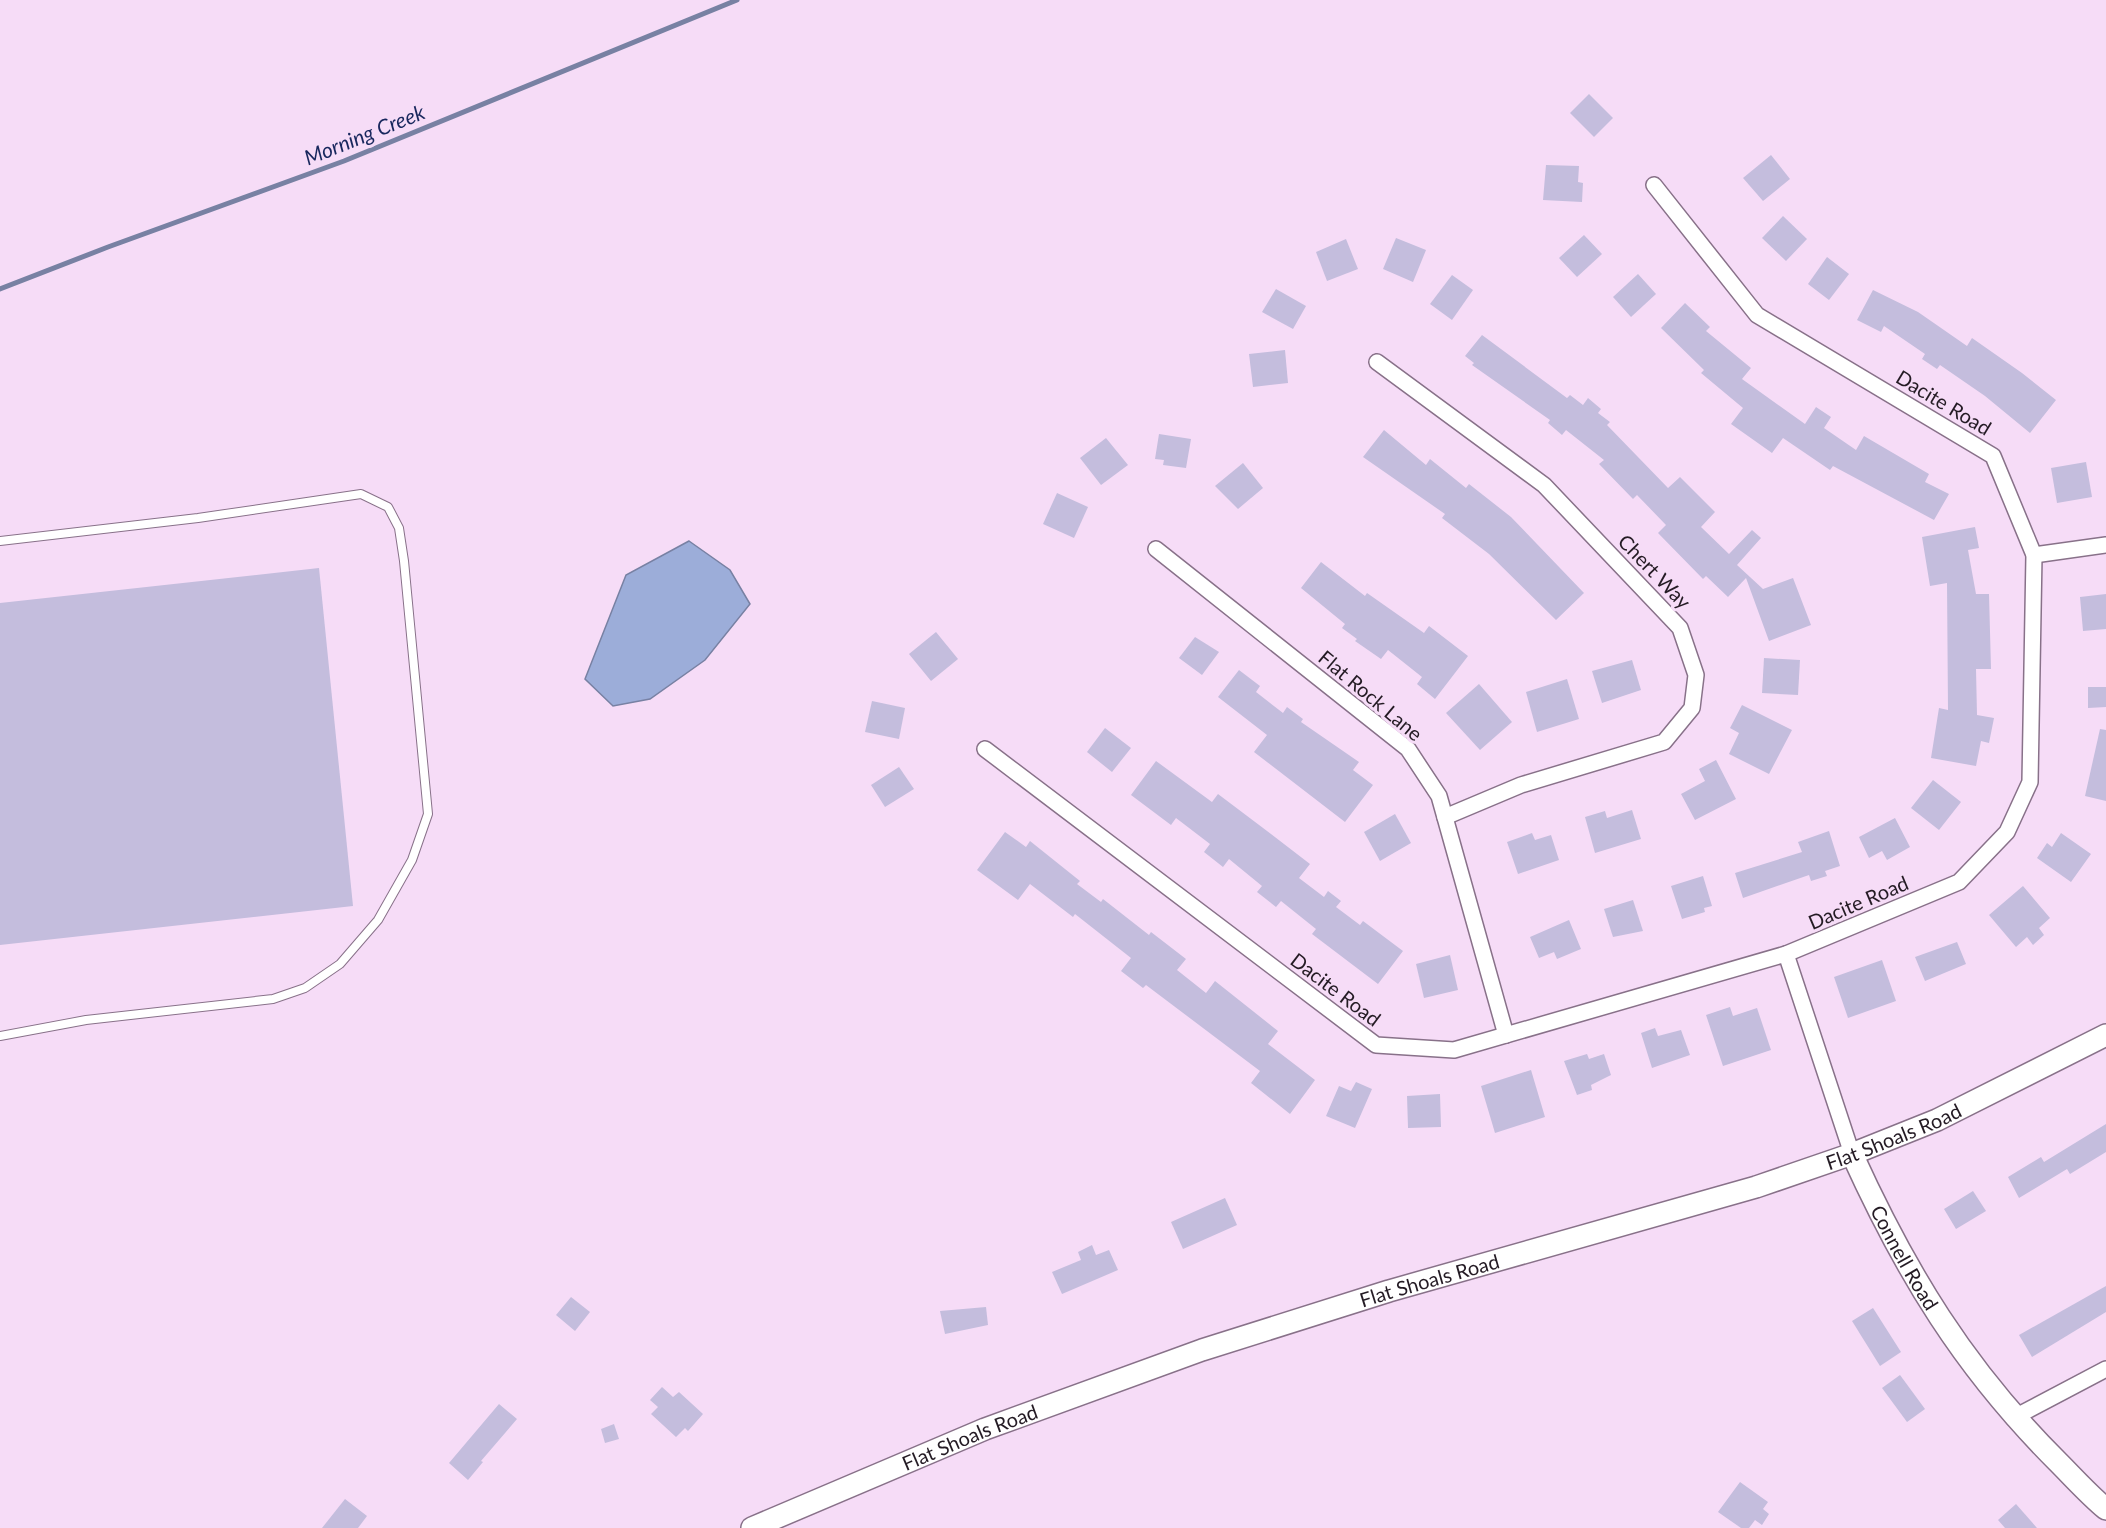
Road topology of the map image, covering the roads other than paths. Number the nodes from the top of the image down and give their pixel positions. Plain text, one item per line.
1 (1654, 185) dead end
2 (1377, 362) dead end
3 (0, 541) edge
4 (2106, 544) edge
5 (1156, 549) dead end
6 (2034, 555) junction
7 (985, 749) dead end
8 (1445, 817) junction
9 (1786, 954) junction
10 (0, 1035) edge
11 (1506, 1035) junction
12 (2106, 1035) edge
13 (1852, 1154) junction
14 (2106, 1369) edge
15 (2013, 1418) junction
16 (2106, 1509) edge
17 (752, 1528) edge

1 - 6 street, Dacite Road
2 - 8 street, Chert Way
3 - 10 lane
4 - 6 street
5 - 8 street, Flat Rock Lane
6 - 9 street, Dacite Road
7 - 11 street, Dacite Road
8 - 11 street, Flat Rock Lane
9 - 11 street, Dacite Road
9 - 13 street, Connell Road
12 - 13 main road, Flat Shoals Road
13 - 15 main road, Connell Road
13 - 17 main road, Flat Shoals Road
14 - 15 street
15 - 16 main road, Connell Road

